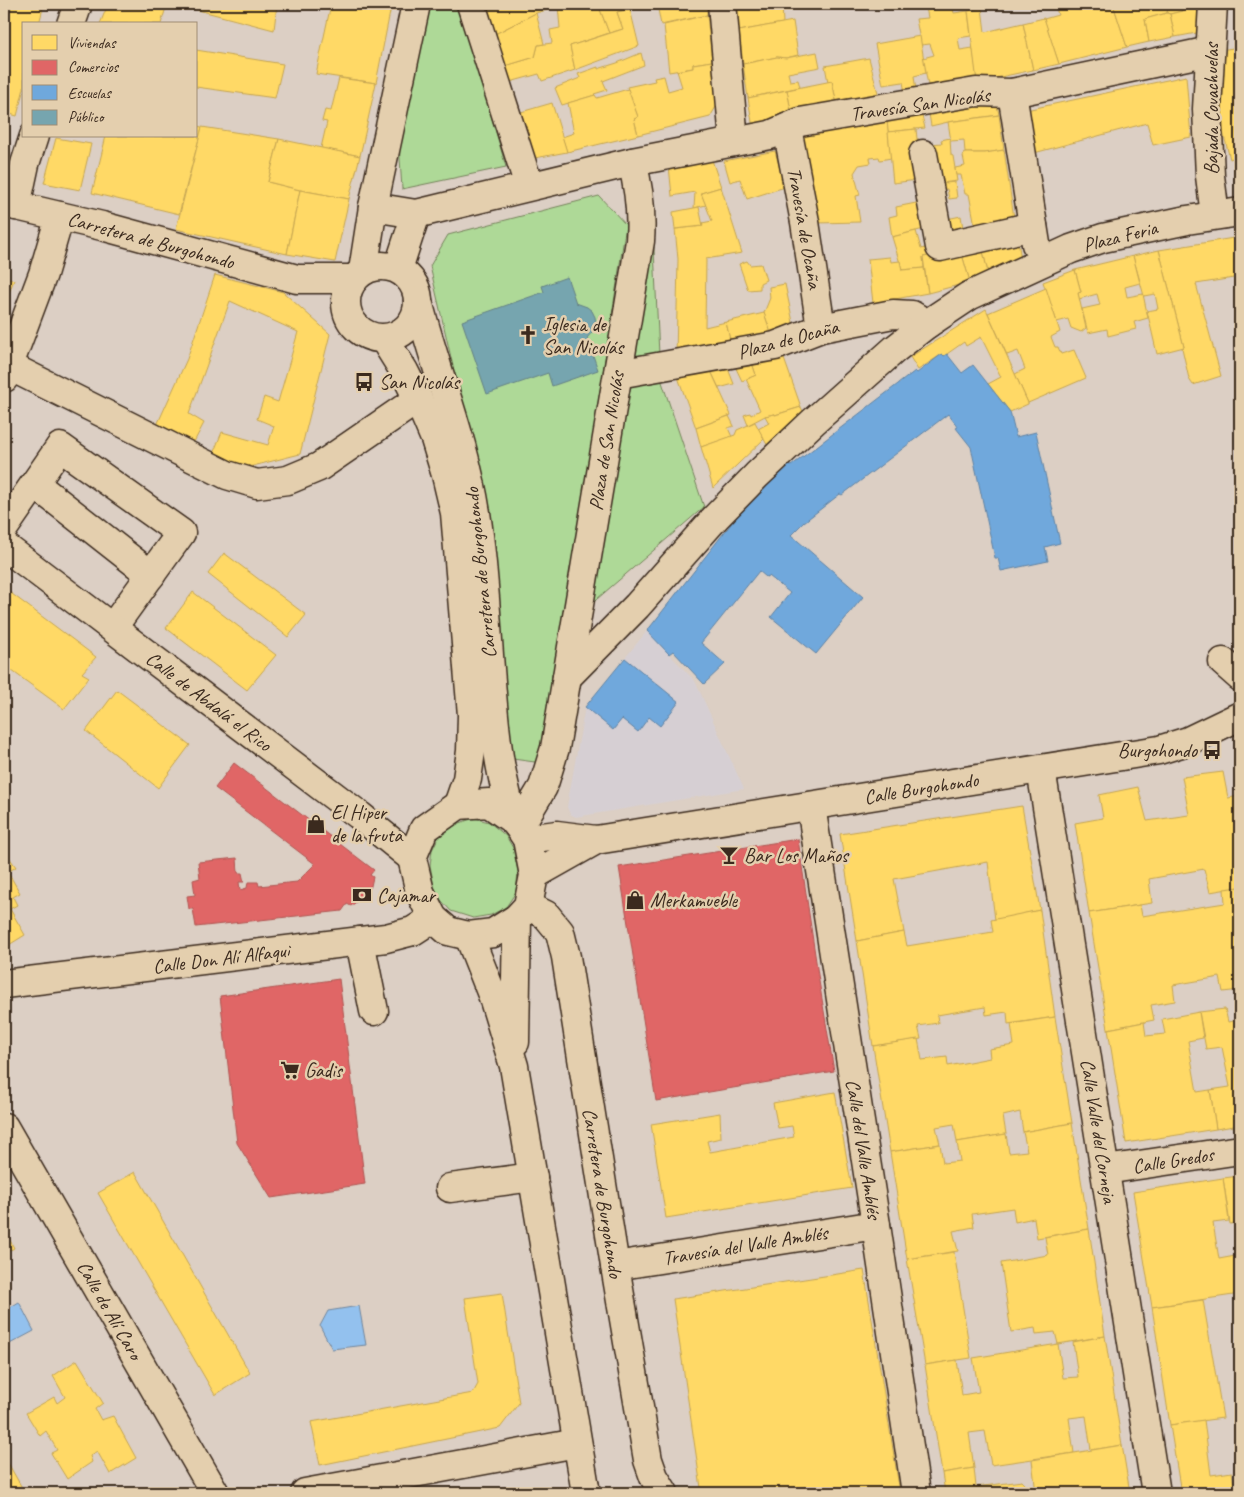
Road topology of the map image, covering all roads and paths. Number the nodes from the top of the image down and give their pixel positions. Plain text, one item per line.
1 (78, 4) edge
2 (416, 4) edge
3 (471, 4) edge
4 (722, 4) edge
5 (1213, 4) edge
6 (72, 22) edge
7 (1210, 51) junction
8 (1012, 93) junction
9 (787, 128) junction
10 (33, 138) edge
11 (734, 142) junction
12 (923, 154) dead end
13 (632, 162) junction
14 (14, 163) edge
15 (529, 186) junction
16 (10, 205) edge
17 (373, 208) junction
18 (1228, 213) edge
19 (416, 214) junction
20 (60, 216) junction
21 (1033, 226) junction
22 (1039, 262) junction
23 (398, 269) junction
24 (358, 275) junction
25 (297, 279) junction
26 (418, 301) junction
27 (346, 311) junction
28 (927, 324) junction
29 (821, 328) junction
30 (384, 339) junction
31 (6, 372) edge
32 (618, 374) junction
33 (418, 399) junction
34 (34, 484) junction
35 (4, 528) edge
36 (4, 546) edge
37 (151, 575) junction
38 (113, 628) junction
39 (567, 677) junction
40 (1240, 716) edge
41 (1041, 769) junction
42 (458, 805) junction
43 (811, 806) junction
44 (520, 829) junction
45 (596, 840) junction
46 (412, 858) junction
47 (534, 875) junction
48 (522, 912) junction
49 (433, 918) junction
50 (468, 936) junction
51 (360, 942) junction
52 (4, 984) edge
53 (374, 1011) dead end
54 (514, 1066) junction
55 (4, 1127) edge
56 (1240, 1150) edge
57 (1105, 1170) junction
58 (532, 1177) junction
59 (450, 1188) dead end
60 (876, 1225) junction
61 (615, 1266) junction
62 (577, 1443) junction
63 (215, 1493) edge
64 (304, 1493) edge
65 (586, 1493) edge
66 (664, 1493) edge
67 (916, 1493) edge
68 (1156, 1493) edge

1 - 6 street
2 - 17 street
3 - 15 street
4 - 11 street
5 - 7 street, Bajada Covachuelas
7 - 8 street, Travesía San Nicolás
7 - 18 street, Bajada Covachuelas
8 - 9 street, Travesía San Nicolás
8 - 21 street
9 - 11 street, Travesía San Nicolás
9 - 29 street, Travesía de Ocaña
10 - 14 street
11 - 13 street, Travesía San Nicolás
12 - 21 street
13 - 15 street
13 - 32 street, Plaza de San Nicolás
14 - 16 street
15 - 19 street
16 - 20 street, Carretera de Burgohondo
17 - 19 street
17 - 24 street
18 - 22 street, Plaza Feria
19 - 23 street
20 - 25 street, Carretera de Burgohondo
20 - 31 street
21 - 22 street
22 - 28 street
23 - 24 street
23 - 26 street
24 - 25 street, Carretera de Burgohondo
24 - 27 street
25 - 27 street, Carretera de Burgohondo
26 - 30 street
26 - 44 street, Carretera de Burgohondo
27 - 30 street
28 - 29 street, Plaza de Ocaña
28 - 39 street
29 - 32 street, Plaza de Ocaña
30 - 33 street, Carretera de Burgohondo
31 - 33 street
32 - 39 street, Plaza de San Nicolás
33 - 42 street, Carretera de Burgohondo
34 - 35 street
34 - 37 street
34 - 37 street
36 - 38 street, Calle de Abdalá el Rico
37 - 38 street
38 - 46 street, Calle de Abdalá el Rico
39 - 44 street, Plaza de San Nicolás
40 - 41 street, Calle Burgohondo
41 - 43 street, Calle Burgohondo
41 - 57 street, Calle Valle del Corneja
42 - 44 street
42 - 46 street
43 - 45 street, Calle Burgohondo
43 - 60 street, Calle del Valle Amblés
44 - 45 street, Calle Burgohondo
44 - 47 street
45 - 47 street, Calle Burgohondo
46 - 49 street
47 - 48 street
48 - 50 street
48 - 54 street
48 - 61 street, Carretera de Burgohondo
49 - 50 street
49 - 51 street, Calle Don Alí Alfaqui
50 - 54 street
51 - 52 street, Calle Don Alí Alfaqui
51 - 53 street
54 - 58 street
55 - 63 street, Calle de Alí Caro
56 - 57 street, Calle Gredos
57 - 68 street, Calle Valle del Corneja
58 - 59 street
58 - 62 street
60 - 61 street, Travesía del Valle Amblés
60 - 67 street, Calle del Valle Amblés
61 - 66 street, Carretera de Burgohondo
62 - 64 street
62 - 65 street

